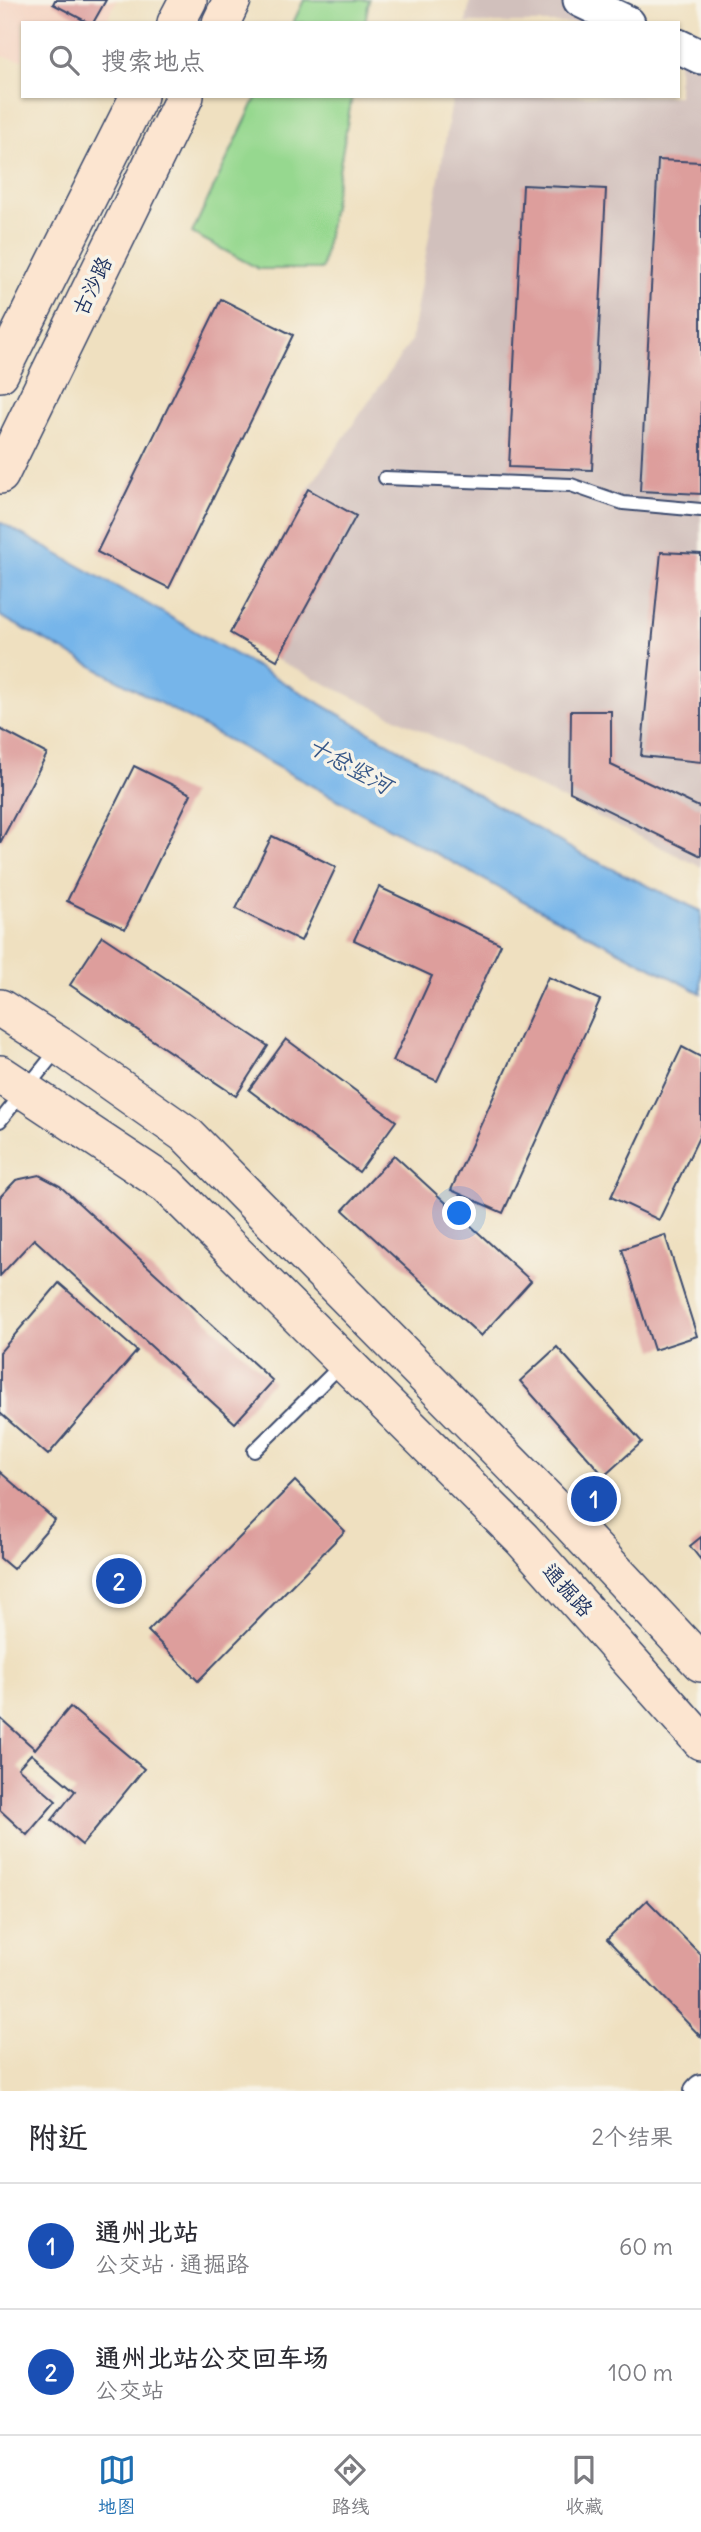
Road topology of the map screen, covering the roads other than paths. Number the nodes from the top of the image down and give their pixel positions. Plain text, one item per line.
1 (188, 0) edge
2 (232, 0) edge
3 (580, 0) edge
4 (177, 21) edge
5 (222, 21) edge
6 (624, 21) edge
7 (680, 47) edge
8 (701, 57) edge
9 (138, 98) edge
10 (184, 98) edge
11 (0, 373) edge
12 (3, 469) edge
13 (386, 478) dead end
14 (701, 510) edge
15 (0, 1009) edge
16 (60, 1046) junction
17 (12, 1081) edge
18 (0, 1121) edge
19 (344, 1362) junction
20 (254, 1451) dead end
21 (701, 1663) edge
22 (701, 1741) edge

1 - 4 main road
2 - 5 main road
3 - 6 street
7 - 8 street
9 - 11 main road, 古沙路
10 - 12 main road, 古沙路
13 - 14 lane
15 - 16 main road
16 - 17 lane
16 - 21 main road
17 - 18 lane
17 - 19 main road, 通掘路
19 - 20 lane
19 - 22 main road, 通掘路

